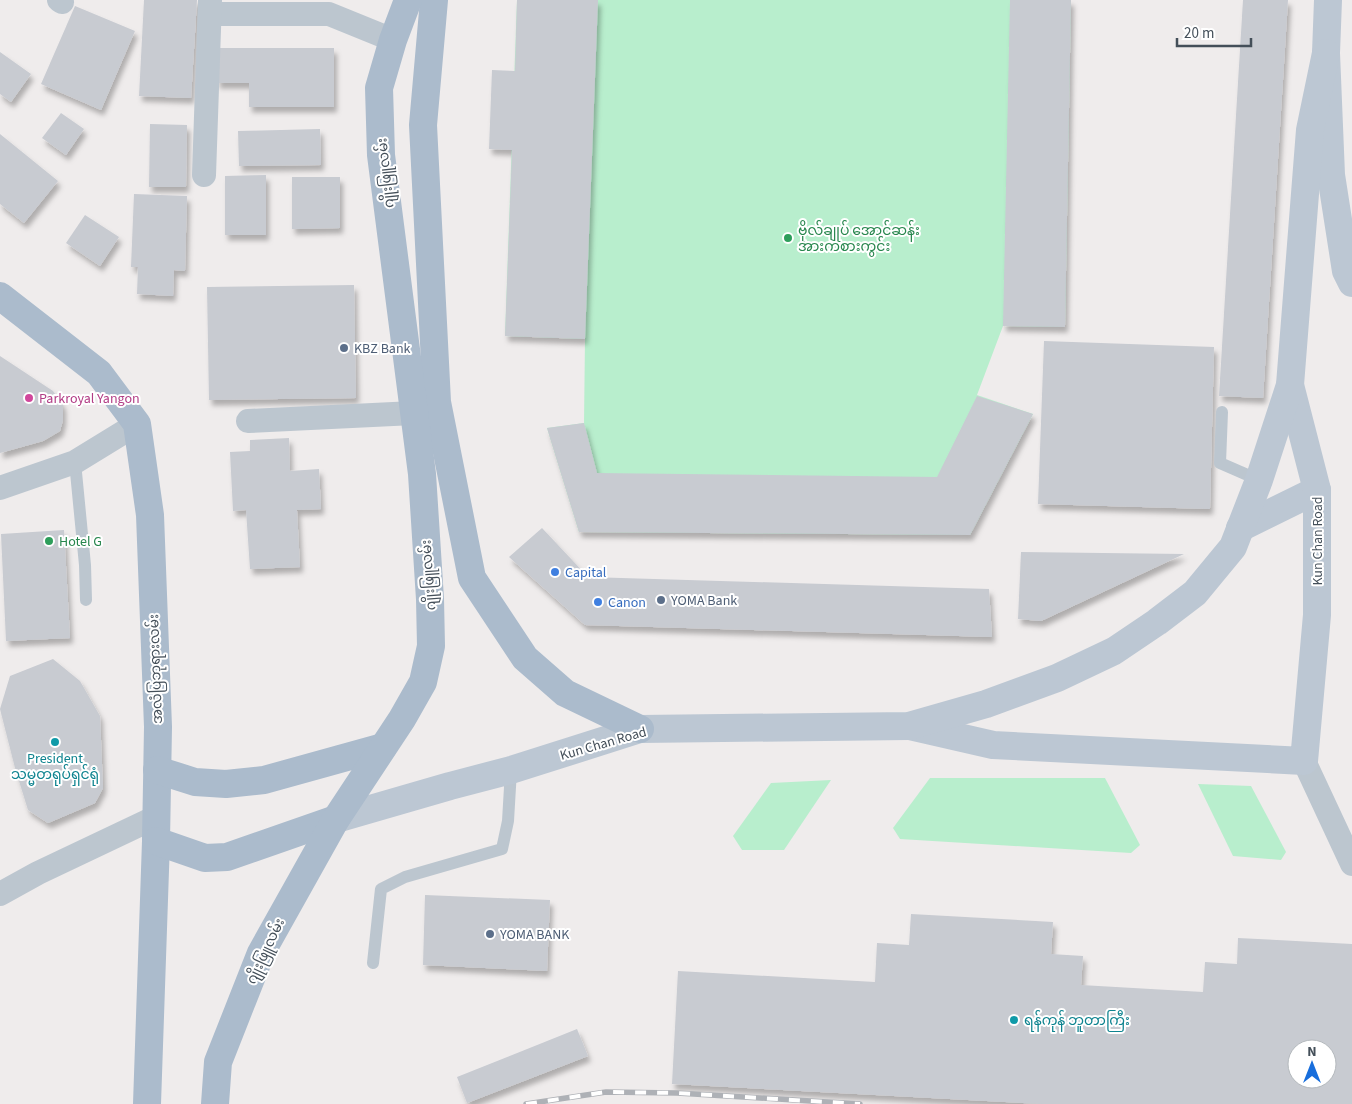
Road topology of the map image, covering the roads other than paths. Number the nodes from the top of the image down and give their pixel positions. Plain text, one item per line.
1 (408, 0) edge
2 (434, 0) edge
3 (1328, 0) edge
4 (210, 7) edge
5 (393, 40) junction
6 (204, 175) dead end
7 (1330, 176) edge
8 (1352, 283) edge
9 (4, 305) edge
10 (1290, 385) junction
11 (1222, 412) dead end
12 (414, 413) junction
13 (248, 421) dead end
14 (137, 424) junction
15 (75, 462) junction
16 (1260, 480) junction
17 (0, 488) edge
18 (1317, 490) junction
19 (1240, 528) junction
20 (86, 600) dead end
21 (909, 726) junction
22 (640, 729) junction
23 (383, 747) junction
24 (1304, 761) junction
25 (157, 770) junction
26 (511, 770) junction
27 (336, 819) junction
28 (156, 829) junction
29 (1352, 864) edge
30 (0, 894) edge
31 (373, 963) dead end
32 (147, 1104) edge
33 (215, 1104) edge

1 - 5 main road, ဂျိုးဖြူလမ်း
2 - 22 main road
3 - 7 main road
4 - 5 street
4 - 6 street
5 - 12 main road, ဂျိုးဖြူလမ်း
7 - 8 main road
7 - 10 main road
9 - 14 main road, အလံပြဘုရားလမ်း
10 - 16 main road, Kun Chan Road
10 - 18 main road, Kun Chan Road
11 - 16 lane
12 - 13 street
12 - 23 main road, ဂျိုးဖြူလမ်း
14 - 15 street
14 - 25 main road, အလံပြဘုရားလမ်း
15 - 17 street
15 - 20 lane
16 - 19 main road, Kun Chan Road
18 - 19 main road
18 - 24 main road, Kun Chan Road
19 - 21 main road, Kun Chan Road
21 - 22 main road, Kun Chan Road
21 - 24 main road, Kun Chan Road
22 - 26 main road, Kun Chan Road
23 - 25 main road
23 - 27 main road, ဂျိုးဖြူလမ်း
24 - 29 street
25 - 28 main road, အလံပြဘုရားလမ်း
26 - 27 main road, Kun Chan Road
26 - 31 lane
27 - 28 main road
27 - 33 main road, ဂျိုးဖြူလမ်း
28 - 30 street
28 - 32 main road, အလံပြဘုရားလမ်း

